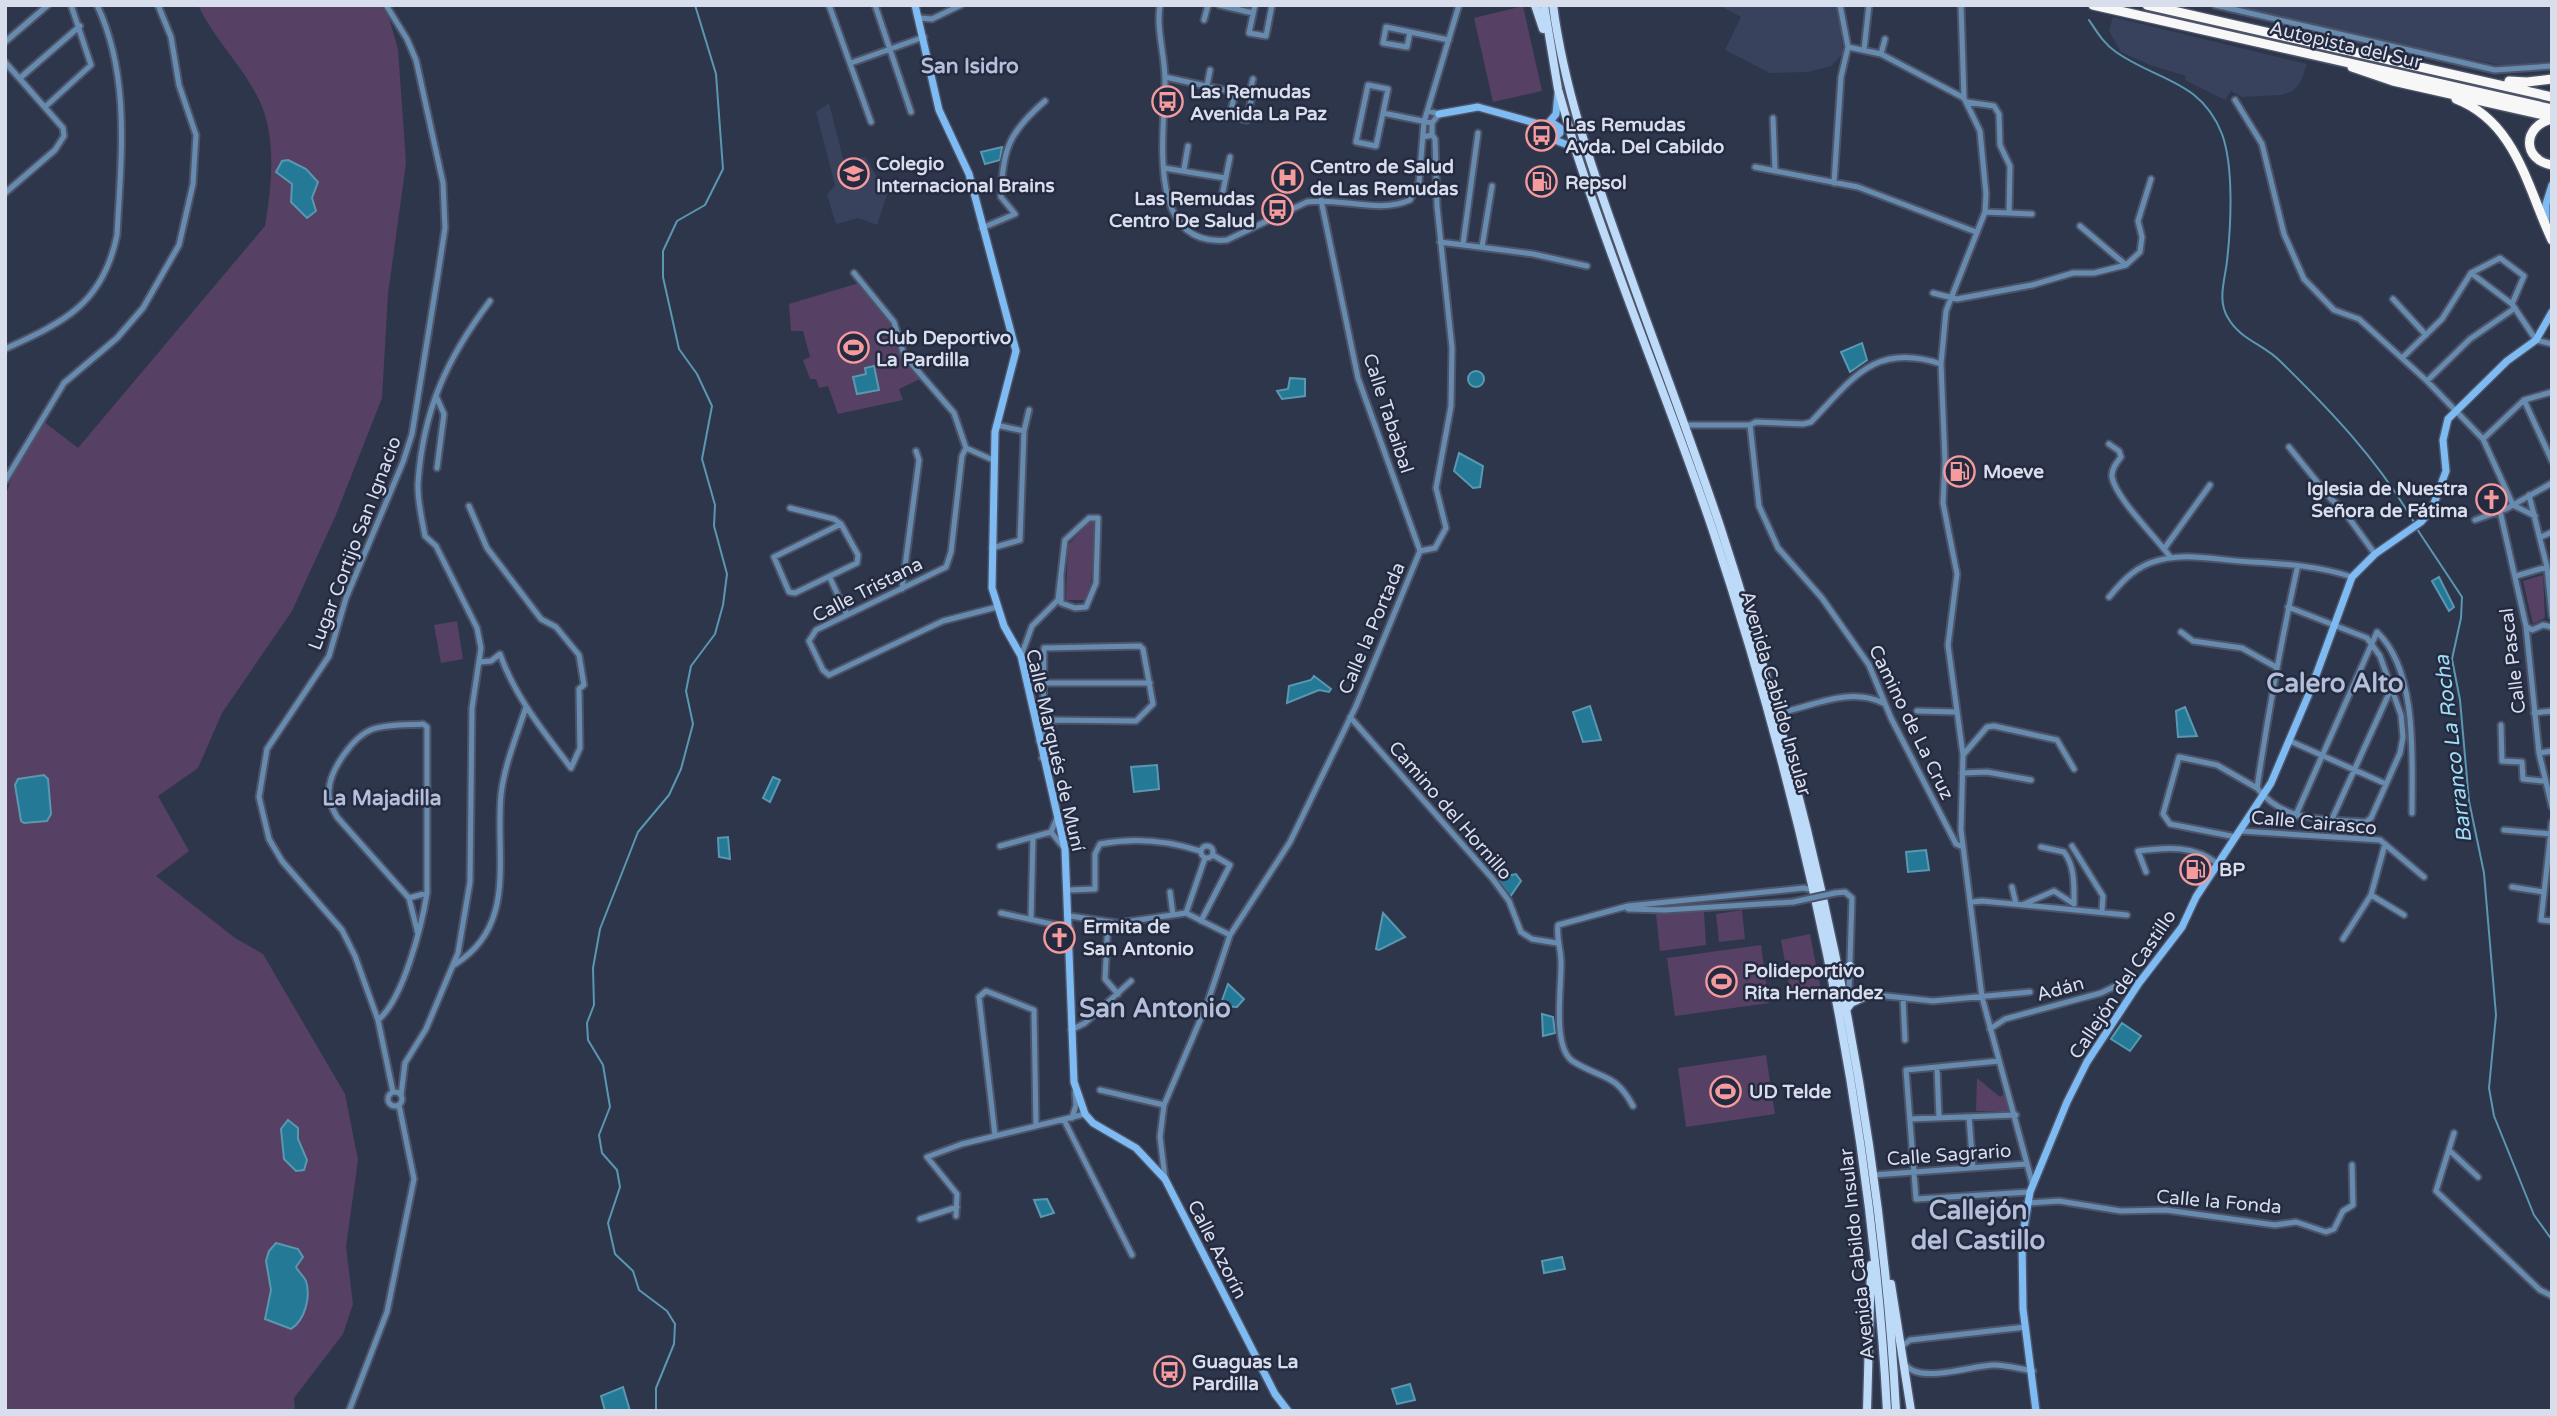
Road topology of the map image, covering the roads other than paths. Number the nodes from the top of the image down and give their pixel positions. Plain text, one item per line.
1 (48, 5) edge
2 (71, 5) edge
3 (97, 5) edge
4 (158, 5) edge
5 (386, 5) edge
6 (829, 5) edge
7 (875, 5) edge
8 (915, 5) edge
9 (961, 5) edge
10 (1160, 5) edge
11 (1208, 5) edge
12 (1219, 5) edge
13 (1255, 5) edge
14 (1272, 5) edge
15 (1459, 5) edge
16 (1535, 5) edge
17 (1544, 5) edge
18 (1554, 5) edge
19 (1840, 5) edge
20 (1869, 5) edge
21 (1961, 5) edge
22 (2092, 5) edge
23 (2147, 5) edge
24 (2215, 5) edge
25 (1253, 13) junction
26 (920, 19) junction
27 (1204, 20) dead end
28 (80, 26) junction
29 (1410, 32) junction
30 (925, 37) junction
31 (1548, 39) junction
32 (1885, 39) dead end
33 (1449, 40) junction
34 (5, 42) edge
35 (1849, 47) junction
36 (890, 49) junction
37 (1864, 50) junction
38 (1881, 54) junction
39 (2342, 61) junction
40 (5, 62) edge
41 (851, 63) junction
42 (2552, 66) edge
43 (2425, 67) junction
44 (1210, 69) dead end
45 (1165, 77) junction
46 (20, 78) junction
47 (1253, 79) dead end
48 (2552, 79) edge
49 (2509, 81) junction
50 (1207, 86) junction
51 (2421, 87) junction
52 (1558, 89) junction
53 (2552, 91) edge
54 (1235, 92) junction
55 (1250, 95) junction
56 (2552, 97) edge
57 (1966, 100) junction
58 (2235, 100) dead end
59 (1045, 101) dead end
60 (45, 107) junction
61 (2552, 109) edge
62 (1428, 111) junction
63 (911, 112) dead end
64 (1383, 113) junction
65 (1439, 114) junction
66 (1773, 118) dead end
67 (2552, 118) edge
68 (871, 122) dead end
69 (1424, 122) junction
70 (1432, 123) junction
71 (1548, 124) junction
72 (1478, 133) dead end
73 (1432, 135) junction
74 (1423, 137) junction
75 (1554, 139) junction
76 (1188, 146) dead end
77 (1575, 148) junction
78 (1230, 157) dead end
79 (2552, 165) edge
80 (1755, 167) dead end
81 (1164, 168) junction
82 (1184, 169) junction
83 (1775, 170) junction
84 (1226, 178) junction
85 (2151, 179) dead end
86 (1834, 183) junction
87 (2552, 185) edge
88 (1492, 186) dead end
89 (6, 190) edge
90 (1223, 191) dead end
91 (2552, 195) edge
92 (1321, 200) junction
93 (1985, 212) junction
94 (2009, 213) junction
95 (2032, 214) dead end
96 (2552, 223) edge
97 (2080, 226) dead end
98 (982, 228) junction
99 (1976, 232) junction
100 (2552, 240) edge
101 (1440, 242) junction
102 (1463, 244) junction
103 (1482, 247) junction
104 (2126, 265) junction
105 (1587, 266) dead end
106 (854, 272) dead end
107 (2471, 273) junction
108 (1933, 293) dead end
109 (1950, 298) junction
110 (2392, 299) dead end
111 (490, 301) dead end
112 (2514, 306) junction
113 (2552, 312) edge
114 (2426, 335) junction
115 (2536, 340) junction
116 (2552, 344) edge
117 (5, 349) edge
118 (2402, 358) junction
119 (1941, 364) junction
120 (2427, 381) junction
121 (2552, 392) edge
122 (436, 396) junction
123 (2524, 400) junction
124 (1030, 410) dead end
125 (2455, 411) junction
126 (996, 425) junction
127 (1683, 425) junction
128 (1750, 425) junction
129 (1024, 430) junction
130 (2483, 439) junction
131 (2109, 444) dead end
132 (2289, 447) dead end
133 (966, 448) junction
134 (916, 451) dead end
135 (993, 460) junction
136 (2552, 461) edge
137 (437, 468) dead end
138 (5, 481) edge
139 (2552, 483) edge
140 (2210, 485) dead end
141 (2529, 495) junction
142 (2513, 505) junction
143 (469, 506) dead end
144 (790, 508) dead end
145 (2500, 511) junction
146 (2535, 516) junction
147 (2475, 520) dead end
148 (841, 524) junction
149 (2551, 533) edge
150 (2541, 537) junction
151 (992, 548) junction
152 (2164, 549) junction
153 (1420, 551) junction
154 (2375, 554) junction
155 (2171, 558) junction
156 (2547, 567) junction
157 (2297, 569) junction
158 (2516, 576) junction
159 (1061, 577) junction
160 (2352, 577) junction
161 (830, 578) junction
162 (902, 589) junction
163 (2109, 597) dead end
164 (997, 607) junction
165 (2288, 607) junction
166 (1075, 608) junction
167 (847, 615) junction
168 (2552, 616) edge
169 (1040, 619) junction
170 (2334, 625) junction
171 (2543, 625) junction
172 (2526, 626) junction
173 (2552, 628) edge
174 (2181, 632) dead end
175 (2371, 642) junction
176 (1021, 656) junction
177 (480, 662) junction
178 (2276, 667) junction
179 (1043, 683) junction
180 (1150, 683) junction
181 (2392, 689) junction
182 (1884, 704) junction
183 (526, 707) junction
184 (1917, 711) dead end
185 (2552, 711) edge
186 (1955, 712) junction
187 (1778, 713) junction
188 (2534, 713) junction
189 (1350, 717) junction
190 (1044, 720) junction
191 (1052, 720) junction
192 (2501, 725) dead end
193 (1038, 741) junction
194 (2290, 741) junction
195 (2552, 751) edge
196 (2539, 753) junction
197 (1963, 755) junction
198 (2322, 755) junction
199 (1042, 758) junction
200 (2074, 769) dead end
201 (2354, 769) junction
202 (1962, 773) junction
203 (2031, 780) dead end
204 (2543, 781) junction
205 (2386, 784) junction
206 (2257, 788) junction
207 (2549, 789) edge
208 (2263, 796) junction
209 (2552, 807) edge
210 (2412, 813) dead end
211 (2295, 817) junction
212 (1057, 818) junction
213 (2332, 819) junction
214 (2552, 822) edge
215 (2504, 830) dead end
216 (1051, 832) junction
217 (2239, 834) junction
218 (2551, 834) edge
219 (1032, 837) junction
220 (2385, 844) junction
221 (1000, 846) dead end
222 (2072, 846) dead end
223 (1963, 847) junction
224 (2041, 847) dead end
225 (1065, 849) junction
226 (1200, 851) junction
227 (1213, 855) junction
228 (1205, 858) junction
229 (2218, 864) junction
230 (2146, 872) dead end
231 (2424, 877) dead end
232 (2012, 887) dead end
233 (2512, 887) dead end
234 (1069, 890) junction
235 (1813, 890) junction
236 (2544, 891) junction
237 (1170, 892) dead end
238 (427, 893) junction
239 (2371, 895) junction
240 (409, 898) junction
241 (1972, 902) junction
242 (2074, 904) junction
243 (2019, 905) junction
244 (1614, 910) junction
245 (2074, 911) junction
246 (2102, 911) junction
247 (1001, 913) dead end
248 (1186, 913) junction
249 (1173, 915) junction
250 (2127, 915) dead end
251 (2404, 915) dead end
252 (1070, 916) junction
253 (1031, 919) junction
254 (1201, 920) junction
255 (2552, 921) edge
256 (1108, 922) junction
257 (1070, 928) junction
258 (418, 934) junction
259 (1230, 935) junction
260 (2343, 939) dead end
261 (1557, 943) junction
262 (454, 965) junction
263 (1850, 966) junction
264 (1836, 967) junction
265 (1131, 981) dead end
266 (2139, 983) junction
267 (1849, 992) junction
268 (2029, 992) dead end
269 (1118, 994) junction
270 (1866, 996) junction
271 (1982, 997) junction
272 (1903, 999) junction
273 (1845, 1012) junction
274 (378, 1020) junction
275 (1990, 1029) junction
276 (1071, 1030) junction
277 (1905, 1040) dead end
278 (1999, 1061) junction
279 (1937, 1068) junction
280 (1074, 1082) junction
281 (1100, 1090) dead end
282 (394, 1092) junction
283 (401, 1095) junction
284 (399, 1105) junction
285 (1164, 1105) junction
286 (1633, 1106) dead end
287 (1085, 1114) junction
288 (2016, 1115) junction
289 (1969, 1117) junction
290 (1072, 1118) junction
291 (1938, 1118) junction
292 (1910, 1119) junction
293 (1064, 1120) junction
294 (1036, 1126) junction
295 (2454, 1133) dead end
296 (995, 1136) junction
297 (2449, 1150) junction
298 (2026, 1164) junction
299 (2352, 1165) dead end
300 (1973, 1168) junction
301 (1914, 1172) junction
302 (1873, 1175) junction
303 (2478, 1177) dead end
304 (1165, 1179) junction
305 (2032, 1189) junction
306 (2027, 1203) junction
307 (957, 1207) junction
308 (956, 1216) dead end
309 (920, 1219) dead end
310 (1872, 1230) junction
311 (1882, 1237) junction
312 (1132, 1255) dead end
313 (2552, 1296) edge
314 (2026, 1327) junction
315 (1902, 1346) junction
316 (1904, 1363) junction
317 (2033, 1371) junction
318 (349, 1411) edge
319 (1288, 1411) edge
320 (1867, 1411) edge
321 (1887, 1411) edge
322 (1896, 1411) edge
323 (1911, 1411) edge
324 (2036, 1411) edge

1 - 34 street
2 - 28 street
3 - 117 street
4 - 138 street
5 - 274 street, Lugar Cortijo San Ignacio
6 - 41 street
7 - 36 street
8 - 26 street, Calle Marqués de Muní
9 - 26 street
10 - 45 street
11 - 27 street
12 - 25 street
13 - 25 street
14 - 25 street
15 - 33 street
16 - 31 main road
17 - 31 main road, Avenida Cabildo Insular
18 - 127 main road, Avenida Cabildo Insular
19 - 35 street
20 - 37 street
21 - 57 street
22 - 39 highway, Autopista del Sur
23 - 43 highway, Autopista del Sur
24 - 42 street
26 - 30 street, Calle Marqués de Muní
28 - 46 street
28 - 60 street
29 - 29 street
29 - 33 street
30 - 36 street
30 - 98 street, Calle Marqués de Muní
31 - 52 main road, Avenida Cabildo Insular
32 - 38 street
33 - 62 street
35 - 37 street
35 - 86 street
36 - 41 street
36 - 63 street
37 - 38 street
38 - 57 street
39 - 51 highway
39 - 61 highway, Autopista del Sur
40 - 46 street
41 - 68 street
43 - 49 highway
43 - 56 highway, Autopista del Sur
44 - 50 street
45 - 50 street
45 - 81 street
46 - 60 street
47 - 55 street
48 - 49 highway
49 - 53 highway
50 - 54 street
51 - 67 highway
51 - 100 highway
52 - 71 street
52 - 77 main road, Avenida Cabildo Insular
54 - 55 street
54 - 55 street
57 - 93 street
57 - 94 street
58 - 118 street
59 - 98 street
60 - 89 street
62 - 65 street
62 - 69 street
64 - 64 street
64 - 69 street
65 - 70 street
65 - 71 street
66 - 83 street
67 - 79 highway
69 - 70 street
69 - 74 street
70 - 73 street
71 - 75 street
71 - 75 street
72 - 102 street
73 - 74 street
73 - 101 street
74 - 92 street
75 - 77 street
76 - 82 street
77 - 235 main road, Avenida Cabildo Insular
78 - 84 street
80 - 83 street
81 - 82 street
81 - 92 street
82 - 84 street
83 - 86 street
84 - 90 street
85 - 104 street
86 - 99 street
87 - 100 street
88 - 103 street
91 - 96 street
92 - 153 street, Calle Tabaibal
93 - 94 street
93 - 99 street
94 - 95 street
97 - 104 street
98 - 126 street, Calle Marqués de Muní
99 - 109 street
101 - 102 street
101 - 153 street
102 - 103 street
103 - 105 street
104 - 109 street
106 - 133 street
107 - 112 street
107 - 112 street
107 - 114 street
108 - 109 street
109 - 119 street
110 - 114 street
111 - 122 street
112 - 115 street
112 - 120 street
113 - 115 street
114 - 118 street
115 - 116 street
115 - 125 street
118 - 120 street
119 - 128 street
119 - 186 street
120 - 125 street
121 - 123 street
122 - 137 street
122 - 177 street
123 - 130 street
123 - 136 street
124 - 129 street
125 - 130 street
125 - 154 street
126 - 129 street
126 - 135 street, Calle Marqués de Muní
127 - 128 street
127 - 187 main road, Avenida Cabildo Insular
128 - 182 street, Camino de La Cruz
129 - 151 street
130 - 142 street
131 - 152 street
132 - 154 street
133 - 135 street
133 - 162 street, Calle Tristana
134 - 162 street
135 - 151 street, Calle Marqués de Muní
139 - 141 street
140 - 152 street
141 - 142 street
141 - 146 street
142 - 145 street
142 - 146 street
143 - 183 street
144 - 148 street
145 - 147 street
145 - 158 street, Calle Pascal
146 - 150 street
148 - 161 street
148 - 161 street
149 - 150 street
150 - 156 street
151 - 164 street, Calle Marqués de Muní
152 - 155 street
153 - 189 street, Calle la Portada
154 - 160 street
155 - 157 street
155 - 163 street
156 - 158 street
156 - 168 street
157 - 160 street
157 - 165 street
158 - 172 street, Calle Pascal
159 - 166 street
159 - 166 street
159 - 169 street
160 - 170 street, Callejón del Castillo
161 - 167 street
162 - 167 street, Calle Tristana
164 - 167 street, Calle Tristana
164 - 176 street, Calle Marqués de Muní
165 - 170 street
165 - 178 street
166 - 169 street
168 - 171 street
169 - 176 street
170 - 175 street
170 - 194 street, Callejón del Castillo
171 - 172 street
171 - 173 street
172 - 188 street, Calle Pascal
174 - 178 street
175 - 181 street
175 - 198 street
175 - 210 street
176 - 193 street, Calle Marqués de Muní
177 - 183 street
177 - 262 street
178 - 206 street
179 - 180 street
179 - 180 street
179 - 190 street
180 - 191 street
181 - 201 street
181 - 205 street
182 - 187 street
182 - 223 street, Camino de La Cruz
183 - 262 street
184 - 186 street
185 - 188 street
186 - 197 street
187 - 264 main road, Avenida Cabildo Insular
188 - 196 street, Calle Pascal
189 - 259 street, Calle la Portada
189 - 261 street, Camino del Hornillo
190 - 191 street
190 - 193 street
191 - 199 street
192 - 204 street
193 - 199 street, Calle Marqués de Muní
194 - 198 street
194 - 208 street, Callejón del Castillo
195 - 196 street
196 - 204 street, Calle Pascal
197 - 200 street
197 - 202 street
198 - 201 street
198 - 211 street
199 - 212 street, Calle Marqués de Muní
201 - 205 street
201 - 213 street
202 - 203 street
202 - 223 street
204 - 207 street, Calle Pascal
205 - 213 street
206 - 208 street
206 - 217 street
207 - 209 street, Calle Pascal
208 - 211 street
208 - 217 street, Callejón del Castillo
211 - 213 street
212 - 216 street
212 - 225 street, Calle Marqués de Muní
214 - 218 street
215 - 218 street
216 - 219 street
216 - 225 street
217 - 220 street, Calle Cairasco
217 - 229 street, Callejón del Castillo
218 - 236 street
219 - 221 street
219 - 253 street
220 - 231 street
220 - 239 street
222 - 246 street
223 - 241 street
224 - 242 street
225 - 234 street, Calle Marqués de Muní
226 - 227 street
226 - 228 street
226 - 234 street
227 - 228 street
227 - 254 street
228 - 248 street
229 - 230 street
229 - 266 street, Callejón del Castillo
232 - 243 street
233 - 236 street
234 - 252 street, Calle Marqués de Muní
235 - 244 street
235 - 310 main road, Avenida Cabildo Insular
236 - 255 street
237 - 249 street
238 - 240 street
238 - 240 street
238 - 258 street
239 - 251 street
239 - 260 street
240 - 258 street
241 - 243 street
241 - 271 street
242 - 243 street
242 - 245 street
243 - 245 street
244 - 261 street
244 - 263 street, bridge
245 - 246 street
246 - 250 street
247 - 253 street
248 - 249 street
248 - 254 street
249 - 256 street
252 - 256 street
252 - 257 street, Calle Marqués de Muní
253 - 257 street
254 - 259 street
256 - 269 street
257 - 276 street, Calle Marqués de Muní
258 - 274 street
259 - 285 street, Calle la Portada
261 - 286 street
262 - 283 street
263 - 264 main road
263 - 267 street
264 - 273 main road, Avenida Cabildo Insular
265 - 269 street
266 - 275 street, Adán
266 - 305 street, Callejón del Castillo
267 - 270 street
267 - 273 main road
268 - 271 street
269 - 276 street
270 - 272 street
270 - 273 main road
271 - 272 street
271 - 275 street
272 - 277 street
273 - 302 main road, Avenida Cabildo Insular
274 - 282 street, Lugar Cortijo San Ignacio
275 - 278 street
276 - 280 street, Calle Marqués de Muní
278 - 279 street
278 - 288 street
279 - 291 street
279 - 292 street
280 - 287 street, Calle Marqués de Muní
280 - 290 street, Calle Marqués de Muní
281 - 285 street
282 - 283 street
282 - 284 street, Lugar Cortijo San Ignacio
283 - 284 street
284 - 318 street
285 - 304 street, Calle la Portada
287 - 290 street
287 - 304 street, Calle Azorín
288 - 289 street
288 - 298 street
289 - 291 street
289 - 300 street
290 - 293 street
291 - 292 street
292 - 301 street
293 - 294 street
293 - 312 street
294 - 296 street
294 - 296 street
295 - 297 street
296 - 307 street
297 - 303 street
297 - 313 street
298 - 300 street, Calle Sagrario
298 - 305 street
299 - 306 street, Calle la Fonda
300 - 301 street, Calle Sagrario
301 - 302 street, Calle Sagrario
301 - 305 street
302 - 311 main road, Avenida Cabildo Insular
304 - 319 street, Calle Azorín
305 - 306 street, Callejón del Castillo
306 - 314 street, Callejón del Castillo
307 - 308 street
307 - 309 street
310 - 320 main road
310 - 321 main road, Avenida Cabildo Insular
311 - 315 main road
311 - 322 main road, Avenida Cabildo Insular
314 - 315 street
314 - 317 street, Callejón del Castillo
315 - 316 main road
316 - 317 street
316 - 323 main road
317 - 324 street, Callejón del Castillo

